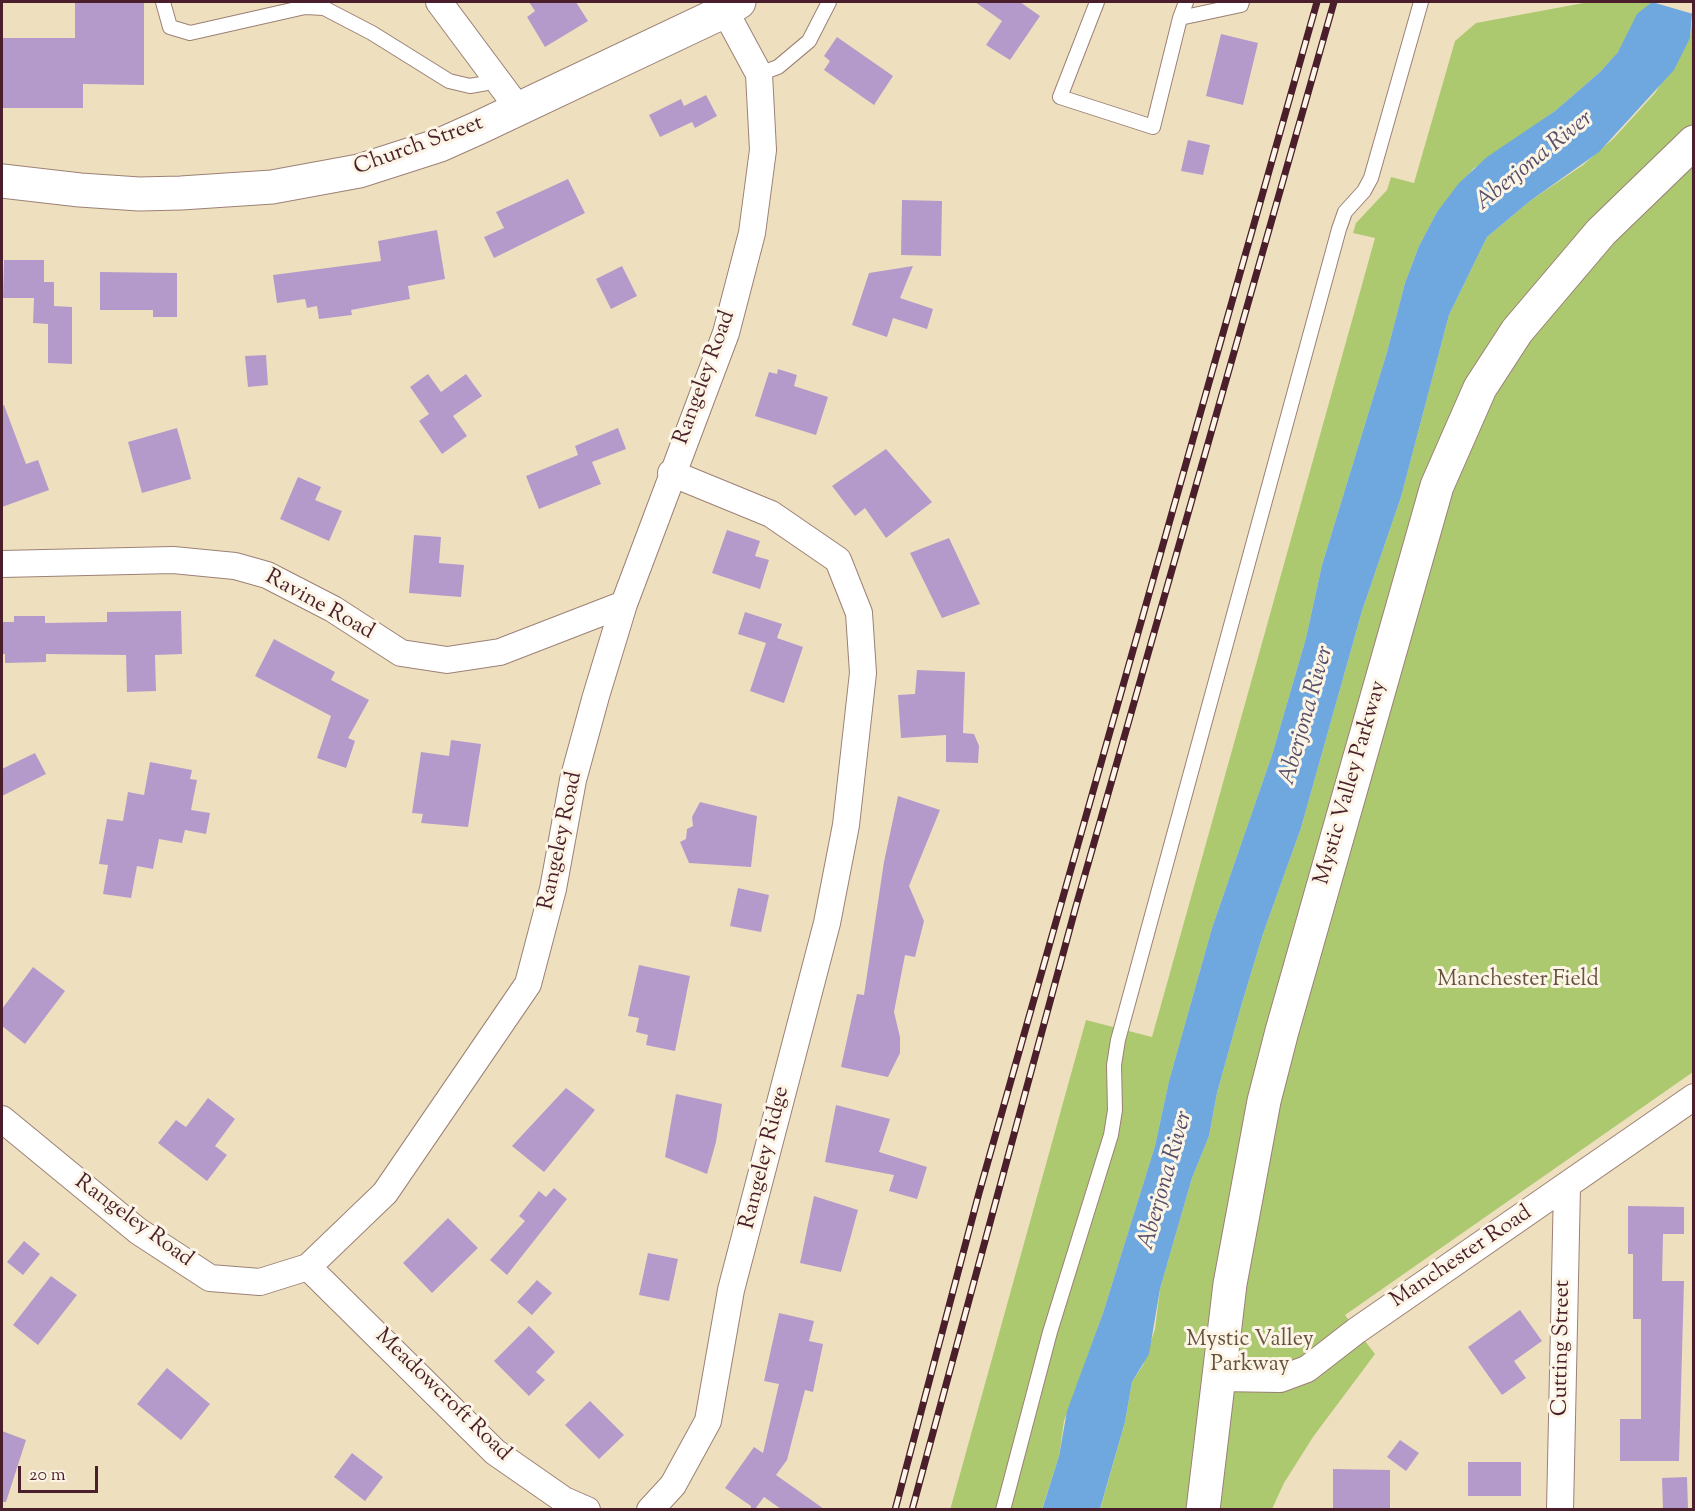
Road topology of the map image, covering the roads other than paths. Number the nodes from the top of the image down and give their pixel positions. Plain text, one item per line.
1 (163, 2) edge
2 (439, 2) edge
3 (829, 2) edge
4 (1097, 2) edge
5 (1186, 2) edge
6 (1242, 2) edge
7 (1421, 2) edge
8 (732, 6) edge
9 (1180, 18) junction
10 (759, 74) junction
11 (498, 81) junction
12 (518, 108) junction
13 (1694, 142) edge
14 (2, 181) edge
15 (671, 473) junction
16 (2, 564) edge
17 (624, 604) junction
18 (1694, 1097) edge
19 (2, 1119) edge
20 (1567, 1187) junction
21 (308, 1267) junction
22 (1218, 1378) junction
23 (587, 1509) edge
24 (650, 1509) edge
25 (1003, 1509) edge
26 (1203, 1509) edge
27 (1560, 1509) edge

1 - 11 lane
2 - 11 street
3 - 10 lane
4 - 9 lane
5 - 9 lane
6 - 9 lane
7 - 25 lane
8 - 10 street, Rangeley Road
8 - 12 main road, Church Street
10 - 15 street, Rangeley Road
11 - 12 street
12 - 14 main road, Church Street
13 - 22 main road, Mystic Valley Parkway
15 - 17 street, Rangeley Road
15 - 24 street, Rangeley Ridge
16 - 17 street, Ravine Road
17 - 21 street, Rangeley Road
18 - 20 street, Manchester Road
19 - 21 street, Rangeley Road
20 - 22 street, Manchester Road
20 - 27 street, Cutting Street
21 - 23 street, Meadowcroft Road
22 - 26 main road, Mystic Valley Parkway

